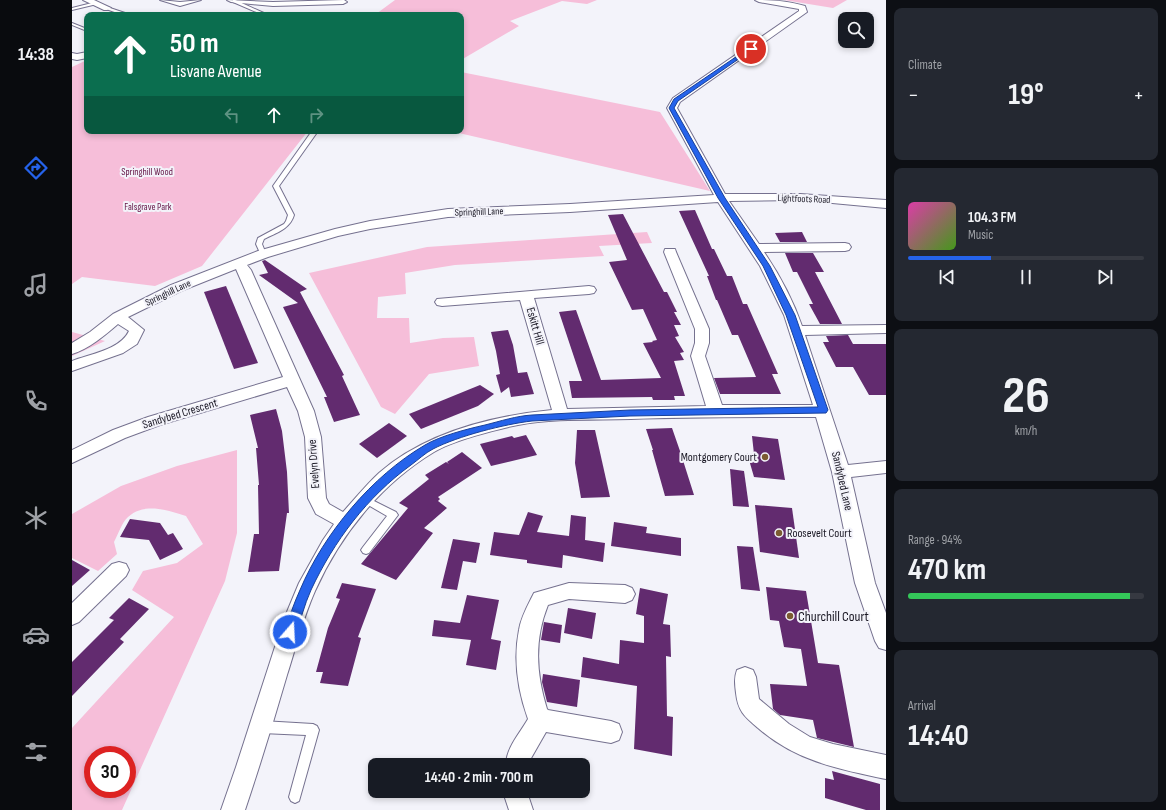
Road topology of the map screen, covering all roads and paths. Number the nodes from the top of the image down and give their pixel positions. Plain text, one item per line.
1 (87, 0) edge
2 (164, 0) edge
3 (198, 0) edge
4 (233, 0) edge
5 (759, 0) edge
6 (343, 2) dead end
7 (96, 4) junction
8 (107, 8) joint
9 (72, 10) edge
10 (118, 12) edge
11 (260, 12) edge
12 (72, 24) edge
13 (84, 29) edge
14 (72, 56) edge
15 (84, 56) edge
16 (313, 134) edge
17 (721, 198) junction
18 (886, 204) edge
19 (755, 248) junction
20 (845, 248) dead end
21 (670, 252) dead end
22 (263, 254) junction
23 (238, 263) junction
24 (589, 290) dead end
25 (526, 295) junction
26 (442, 302) dead end
27 (118, 317) junction
28 (886, 329) edge
29 (796, 331) junction
30 (72, 349) edge
31 (72, 366) edge
32 (292, 380) junction
33 (823, 410) junction
34 (716, 411) junction
35 (561, 415) junction
36 (72, 457) edge
37 (886, 466) edge
38 (841, 472) junction
39 (366, 500) junction
40 (346, 520) junction
41 (366, 550) dead end
42 (118, 570) dead end
43 (625, 594) dead end
44 (72, 616) edge
45 (886, 641) edge
46 (745, 677) dead end
47 (540, 720) junction
48 (260, 727) junction
49 (611, 732) dead end
50 (518, 758) edge
51 (886, 767) edge
52 (295, 797) dead end
53 (517, 798) edge
54 (233, 810) edge
55 (521, 810) edge

1 - 7 street
2 - 3 street
4 - 6 street
4 - 11 lane
5 - 17 street
7 - 8 street
7 - 9 lane
8 - 10 lane
12 - 13 lane
14 - 15 street
16 - 22 lane
17 - 18 street, Lightfoots Road
17 - 19 street
17 - 22 street, Springhill Lane
19 - 20 street
19 - 29 street
21 - 34 street
22 - 23 street, Springhill Lane
23 - 27 street, Springhill Lane
23 - 32 street, Evelyn Drive
24 - 25 street
25 - 26 street, Eskitt Hill
25 - 35 street, Eskitt Hill
27 - 30 street, Springhill Lane
27 - 31 street
28 - 29 street
29 - 33 street, Sandybed Lane
32 - 36 street, Sandybed Crescent
32 - 40 street, Evelyn Drive
33 - 34 street
33 - 38 street, Sandybed Lane
34 - 35 street
35 - 39 street
37 - 38 street
38 - 45 street, Sandybed Lane
39 - 40 street
39 - 41 lane
40 - 48 street
42 - 44 street
43 - 47 street
46 - 51 street
47 - 49 street
47 - 50 street
48 - 52 lane
48 - 54 street
53 - 55 street

